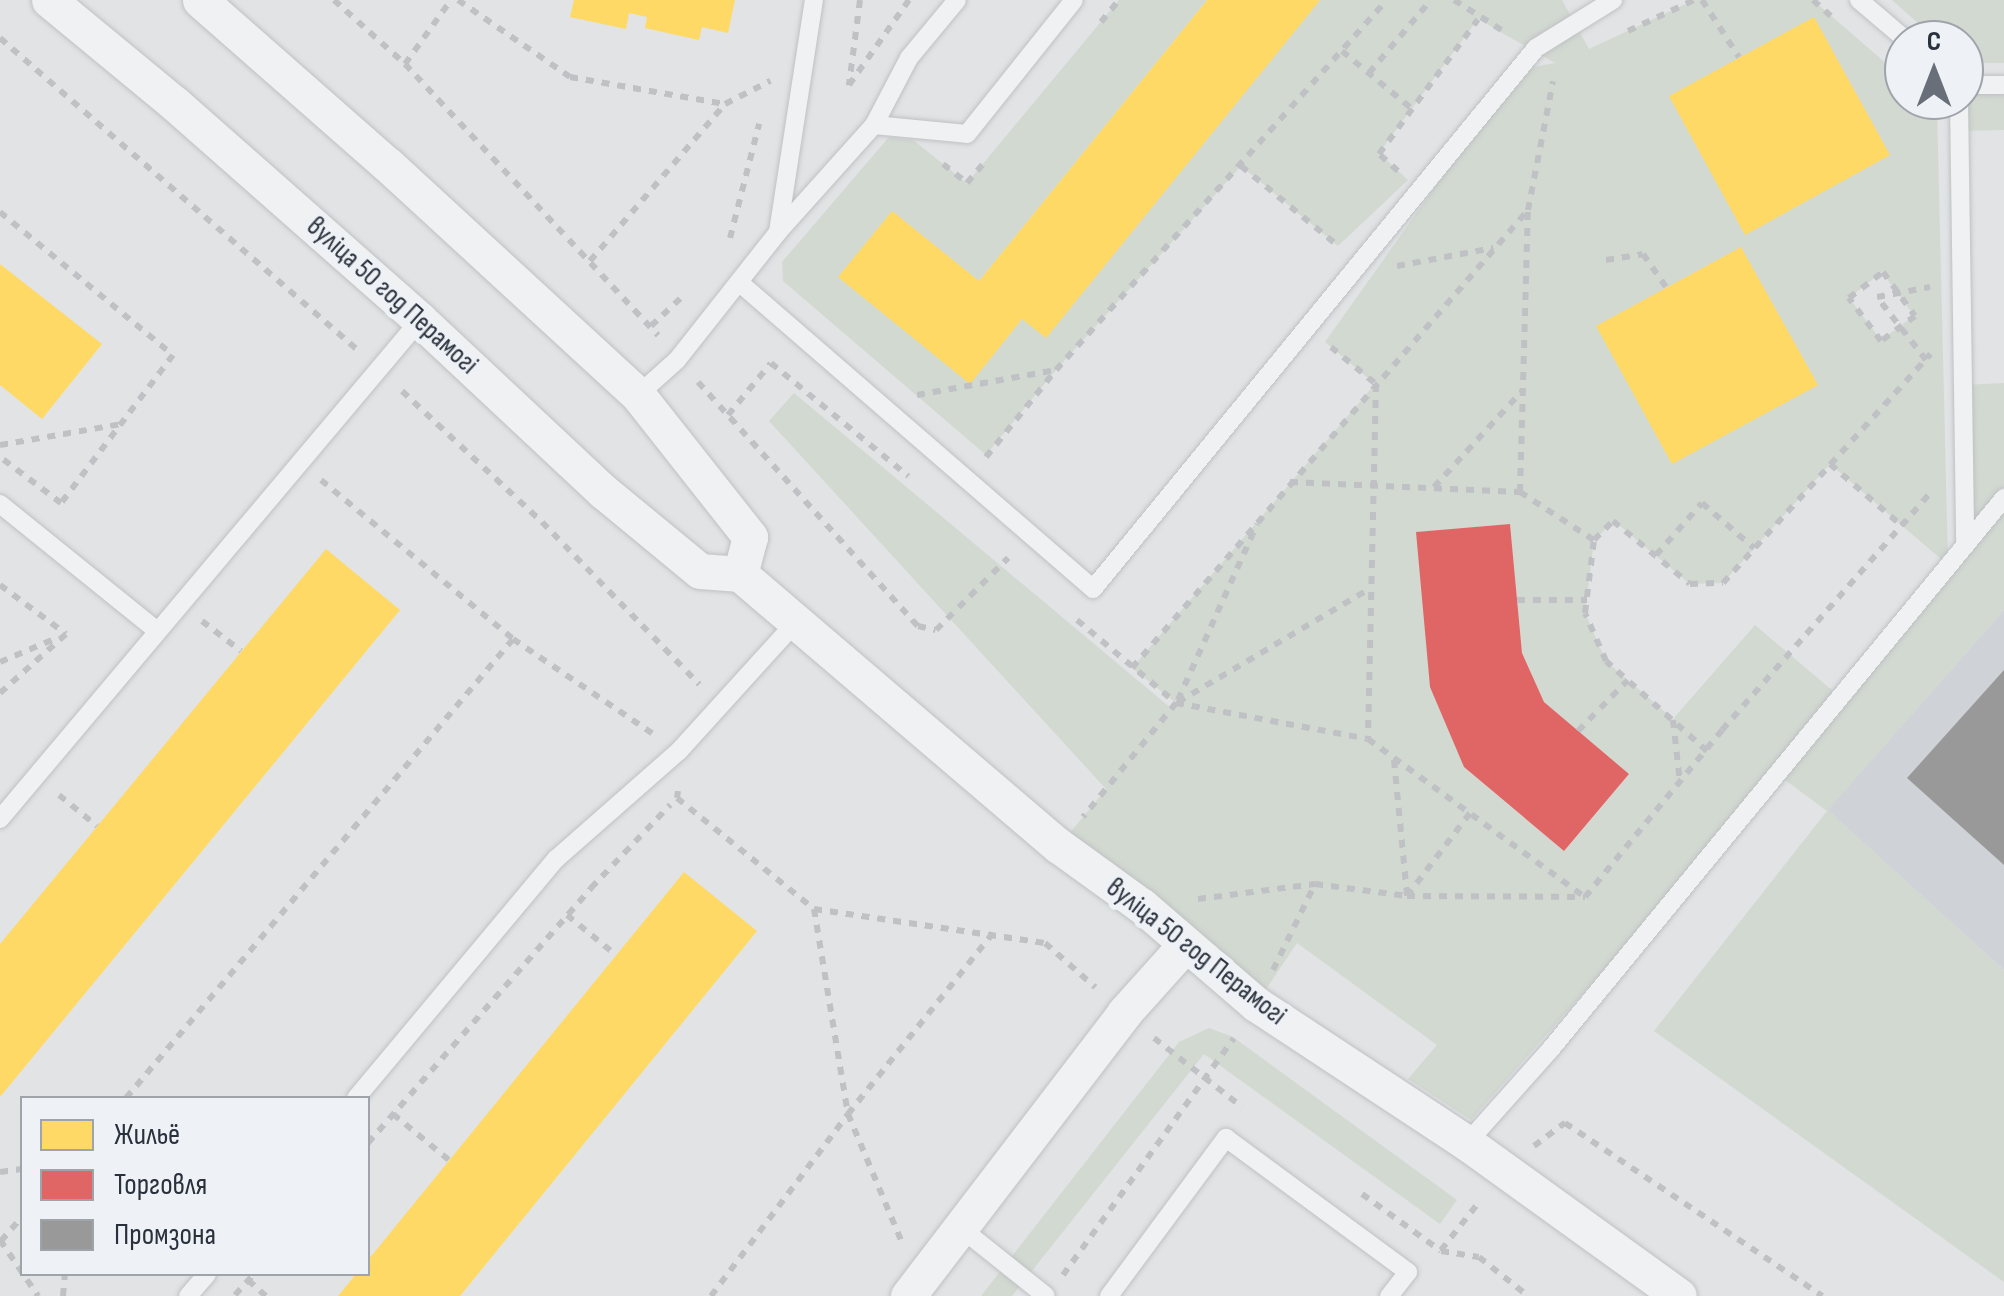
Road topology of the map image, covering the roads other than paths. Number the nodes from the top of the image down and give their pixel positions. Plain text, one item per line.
1 (49, 0) edge
2 (200, 0) edge
3 (814, 0) edge
4 (957, 0) edge
5 (1074, 0) edge
6 (1613, 0) edge
7 (1859, 0) edge
8 (1884, 21) edge
9 (1959, 120) edge
10 (874, 125) junction
11 (778, 232) junction
12 (740, 284) junction
13 (420, 320) junction
14 (638, 395) junction
15 (2004, 498) edge
16 (0, 504) edge
17 (1965, 545) junction
18 (740, 574) junction
19 (796, 622) junction
20 (156, 630) junction
21 (0, 818) edge
22 (1185, 945) junction
23 (358, 1096) edge
24 (1467, 1143) junction
25 (962, 1229) junction
26 (205, 1276) edge
27 (914, 1289) edge
28 (188, 1296) edge
29 (1046, 1296) edge
30 (1109, 1296) edge
31 (1389, 1296) edge
32 (1679, 1296) edge

1 - 13 street, вуліца 50 год Перамогі
2 - 14 street
3 - 11 lane
4 - 10 lane
5 - 10 lane
6 - 12 lane
7 - 8 lane
9 - 17 lane
10 - 11 lane
11 - 12 lane
12 - 14 lane
13 - 18 street, вуліца 50 год Перамогі
13 - 20 lane
14 - 18 street
15 - 17 lane
16 - 20 lane
17 - 24 lane
18 - 19 street, вуліца 50 год Перамогі
19 - 22 street, вуліца 50 год Перамогі
19 - 23 lane
20 - 21 lane
22 - 24 street, вуліца 50 год Перамогі
22 - 25 street
24 - 32 street, вуліца 50 год Перамогі
25 - 27 street
25 - 29 lane
26 - 28 lane
30 - 31 lane

